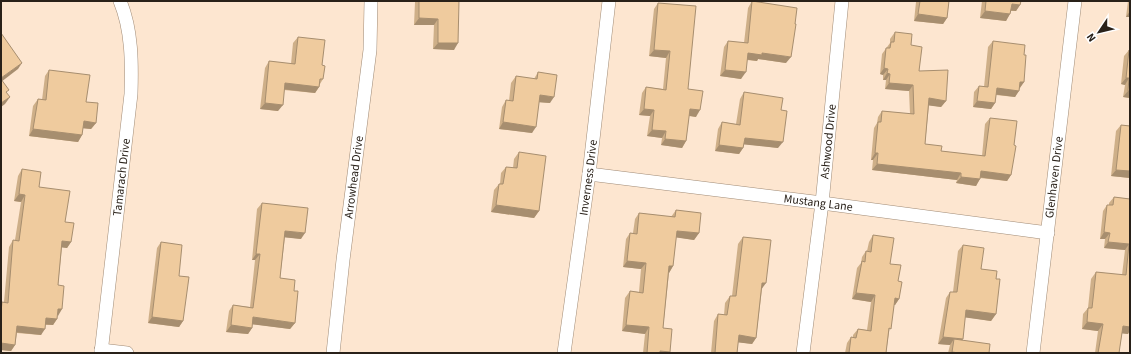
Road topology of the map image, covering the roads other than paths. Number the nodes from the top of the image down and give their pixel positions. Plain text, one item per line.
1 (120, 1) edge
2 (371, 1) edge
3 (609, 1) edge
4 (842, 1) edge
5 (1075, 1) edge
6 (589, 174) junction
7 (822, 203) junction
8 (1048, 233) junction
9 (101, 351) edge
10 (127, 353) edge
11 (333, 353) edge
12 (564, 353) edge
13 (803, 353) edge
14 (1033, 353) edge

1 - 9 street, Tamarach Drive
2 - 11 street, Arrowhead Drive
3 - 6 street, Inverness Drive
4 - 7 street, Ashwood Drive
5 - 8 street, Glenhaven Drive
6 - 7 street, Mustang Lane
6 - 12 street, Inverness Drive
7 - 8 street, Mustang Lane
7 - 13 street, Ashwood Drive
8 - 14 street, Glenhaven Drive
9 - 10 street

